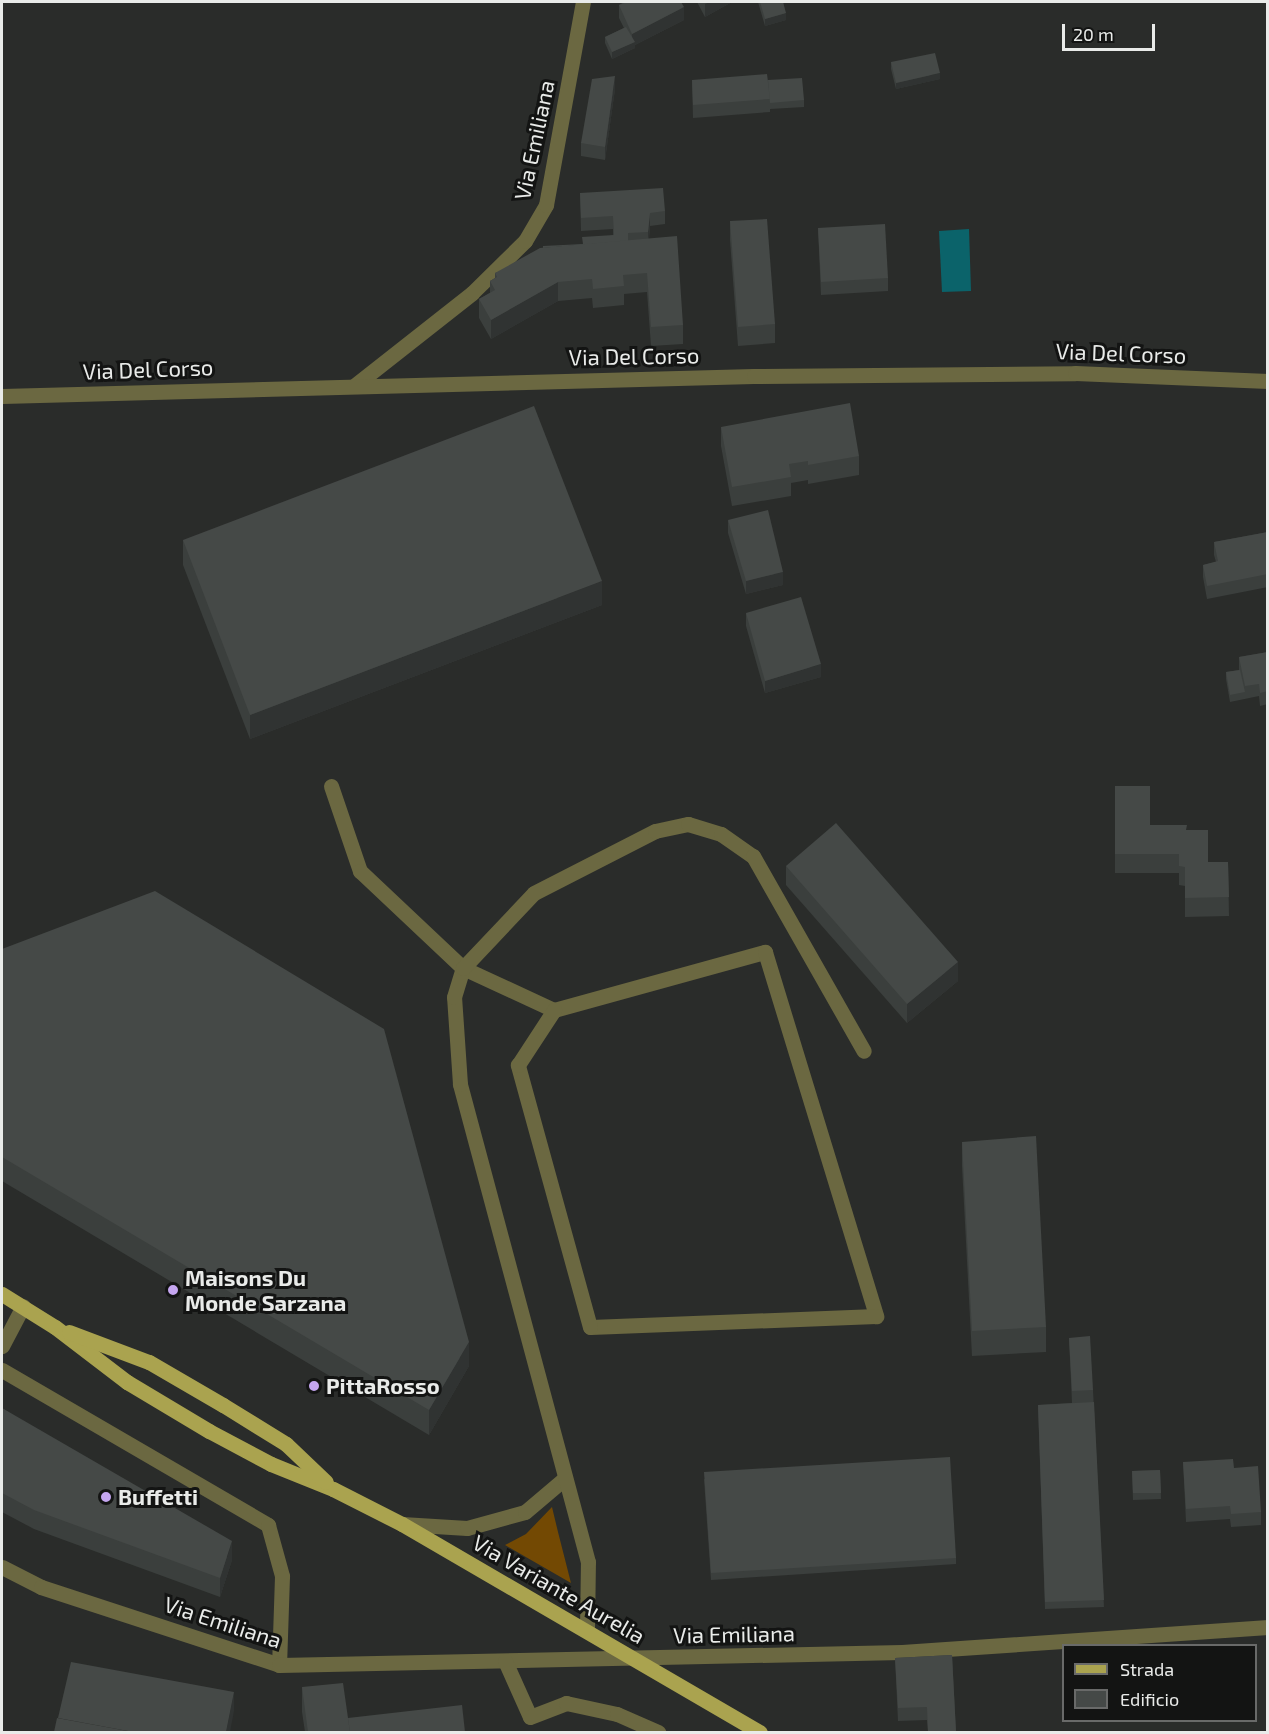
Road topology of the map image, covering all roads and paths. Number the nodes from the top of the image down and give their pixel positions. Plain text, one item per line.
1 (583, 2) edge
2 (1268, 381) edge
3 (354, 386) junction
4 (2, 396) edge
5 (331, 786) dead end
6 (463, 968) junction
7 (554, 1010) junction
8 (864, 1051) dead end
9 (2, 1294) edge
10 (23, 1306) junction
11 (55, 1327) junction
12 (2, 1346) edge
13 (2, 1370) edge
14 (564, 1479) junction
15 (333, 1489) junction
16 (402, 1524) junction
17 (2, 1567) edge
18 (1268, 1626) edge
19 (587, 1630) junction
20 (505, 1661) junction
21 (279, 1665) junction
22 (658, 1732) edge
23 (758, 1732) edge

1 - 3 street, Via Emiliana
2 - 3 street, Via Del Corso
3 - 4 street, Via Del Corso
5 - 6 street
6 - 7 street
6 - 8 street
6 - 14 street
7 - 7 street
9 - 10 main road, Via Variante Aurelia
10 - 11 main road, Via Variante Aurelia
10 - 12 street
11 - 15 main road, Via Variante Aurelia
11 - 15 main road, Via Variante Aurelia
13 - 21 street
14 - 16 street
14 - 19 street
15 - 16 main road, Via Variante Aurelia
16 - 19 main road, Via Variante Aurelia
17 - 21 street, Via Emiliana
18 - 20 street, Via Emiliana
19 - 23 main road, Via Variante Aurelia
20 - 21 street, Via Emiliana
20 - 22 street

